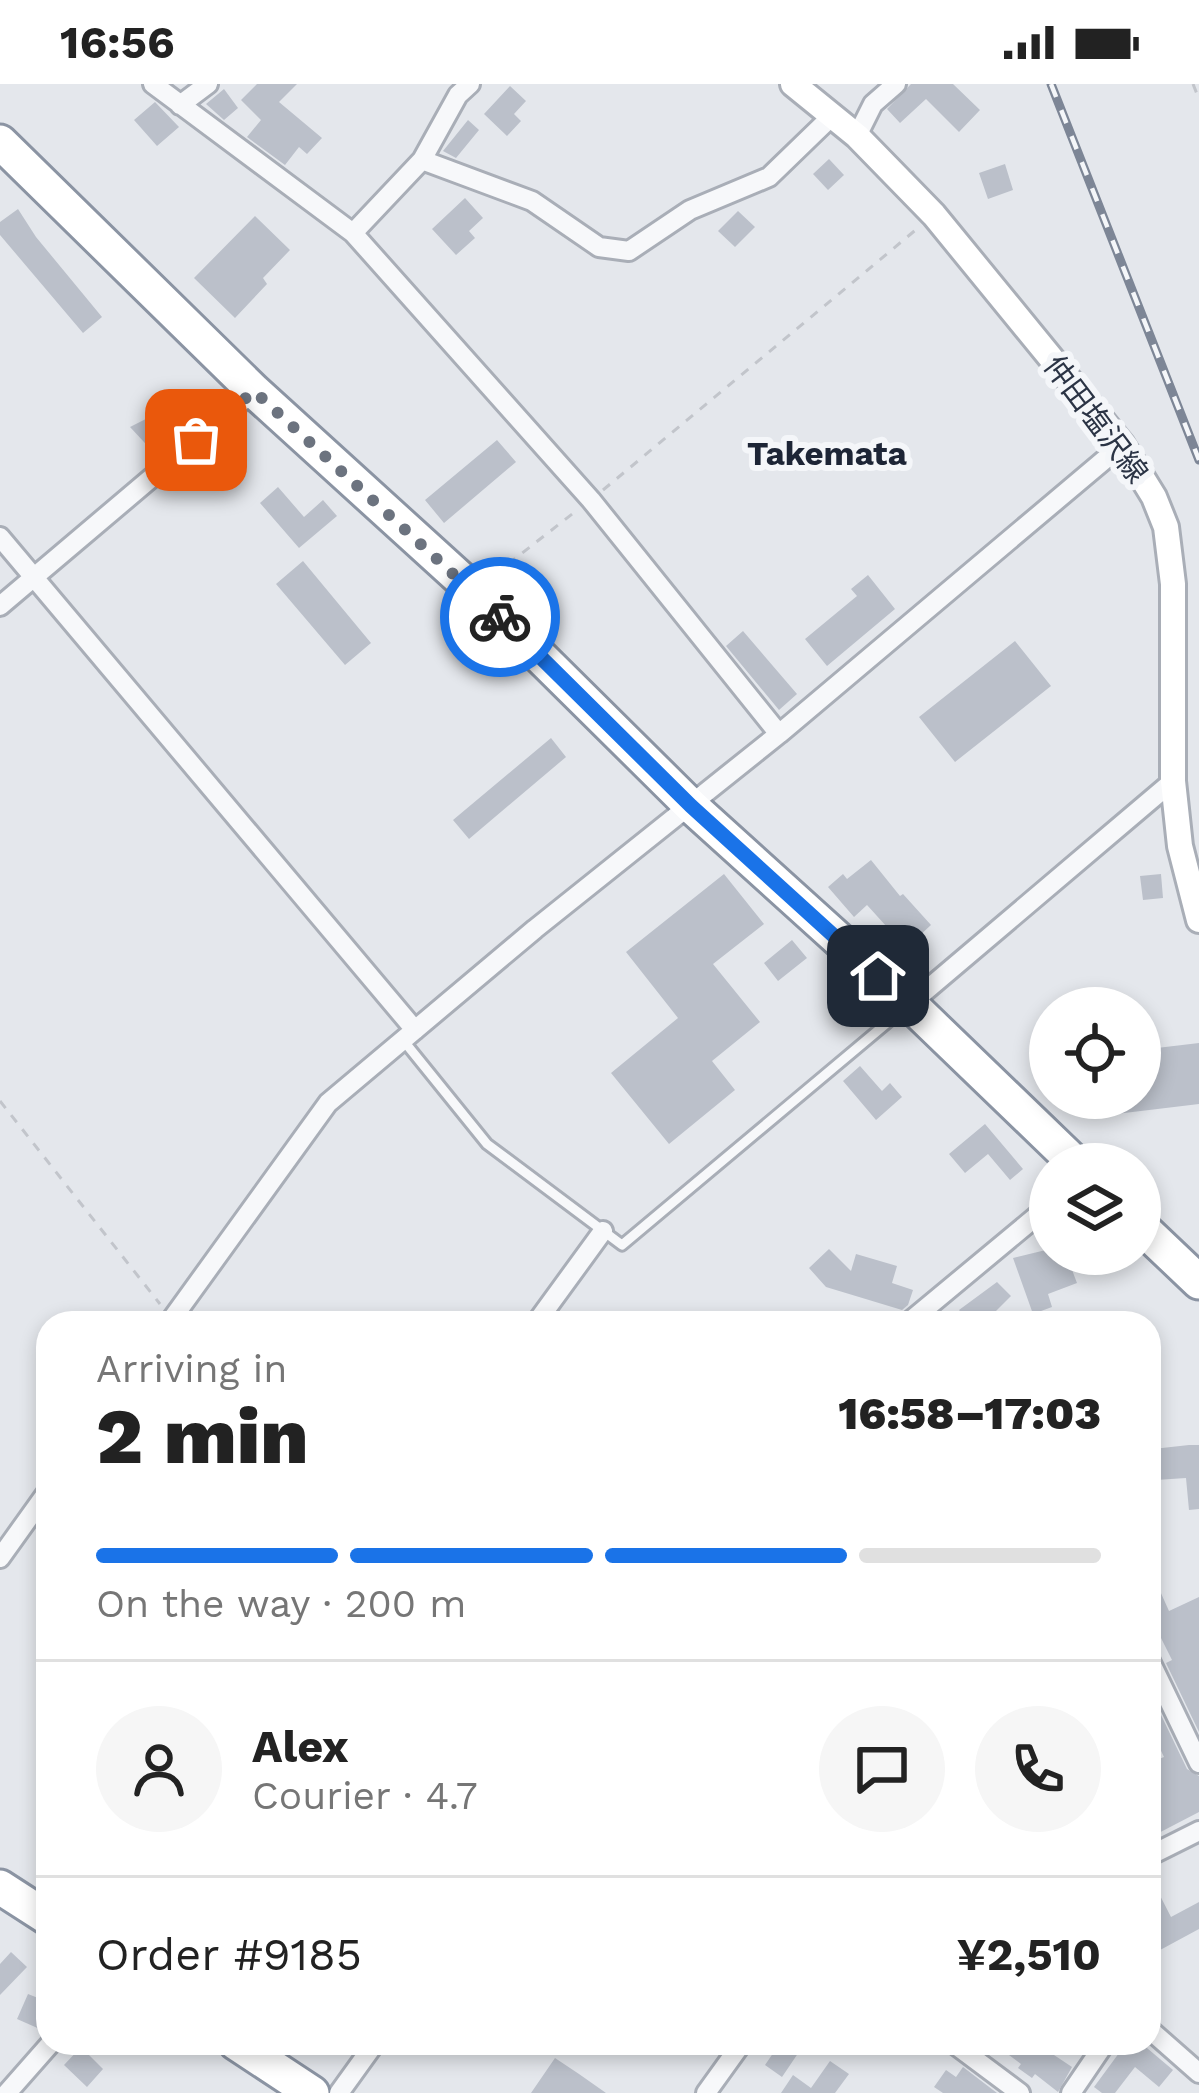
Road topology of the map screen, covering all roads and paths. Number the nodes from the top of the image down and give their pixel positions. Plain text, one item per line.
1 (153, 84) edge
2 (208, 84) edge
3 (470, 84) edge
4 (794, 84) edge
5 (896, 84) edge
6 (1193, 84) edge
7 (1199, 99) edge
8 (180, 105) junction
9 (832, 116) junction
10 (857, 136) junction
11 (0, 142) edge
12 (422, 160) junction
13 (934, 214) junction
14 (353, 232) junction
15 (254, 391) junction
16 (1122, 445) junction
17 (591, 500) junction
18 (0, 537) edge
19 (35, 577) junction
20 (474, 591) junction
21 (0, 606) edge
22 (779, 734) junction
23 (1173, 781) junction
24 (691, 806) junction
25 (1199, 920) edge
26 (910, 1004) junction
27 (409, 1035) junction
28 (0, 1101) edge
29 (1054, 1143) edge
30 (1029, 1222) edge
31 (603, 1231) junction
32 (1161, 1246) edge
33 (1199, 1282) edge
34 (163, 1311) edge
35 (178, 1311) edge
36 (545, 1311) edge
37 (922, 1311) edge
38 (36, 1508) edge
39 (0, 1558) edge
40 (1161, 1684) edge
41 (1199, 1762) edge
42 (1199, 1831) edge
43 (1161, 1850) edge
44 (0, 1886) edge
45 (36, 1910) edge
46 (1161, 2040) edge
47 (41, 2055) edge
48 (254, 2055) edge
49 (366, 2055) edge
50 (733, 2055) edge
51 (969, 2055) edge
52 (1098, 2055) edge
53 (1199, 2073) edge
54 (1075, 2091) edge
55 (7, 2093) edge
56 (312, 2093) edge
57 (339, 2093) edge
58 (706, 2093) edge
59 (1020, 2093) edge

1 - 8 street
2 - 8 street
3 - 12 street
4 - 9 main road, 仲田塩沢線
5 - 10 street
6 - 7 path
8 - 14 street
9 - 10 main road, 仲田塩沢線
9 - 12 street
10 - 13 main road, 仲田塩沢線
11 - 15 highway
12 - 14 street
13 - 16 main road, 仲田塩沢線
13 - 17 path
14 - 17 street
15 - 19 street
15 - 20 highway
16 - 22 street
16 - 23 main road, 仲田塩沢線
17 - 20 path
17 - 22 street
18 - 19 street
19 - 21 street
19 - 27 street
20 - 24 highway
22 - 24 street
23 - 25 main road, 仲田塩沢線
23 - 26 street
24 - 26 highway
24 - 27 street
26 - 29 highway
26 - 31 lane
27 - 31 lane
27 - 35 street
28 - 34 path
30 - 37 street
31 - 36 street
32 - 33 highway
38 - 39 street
40 - 41 street
42 - 43 street
44 - 45 highway
46 - 53 street
47 - 55 street
48 - 56 highway
49 - 57 street
50 - 58 street
51 - 59 street
52 - 54 street

